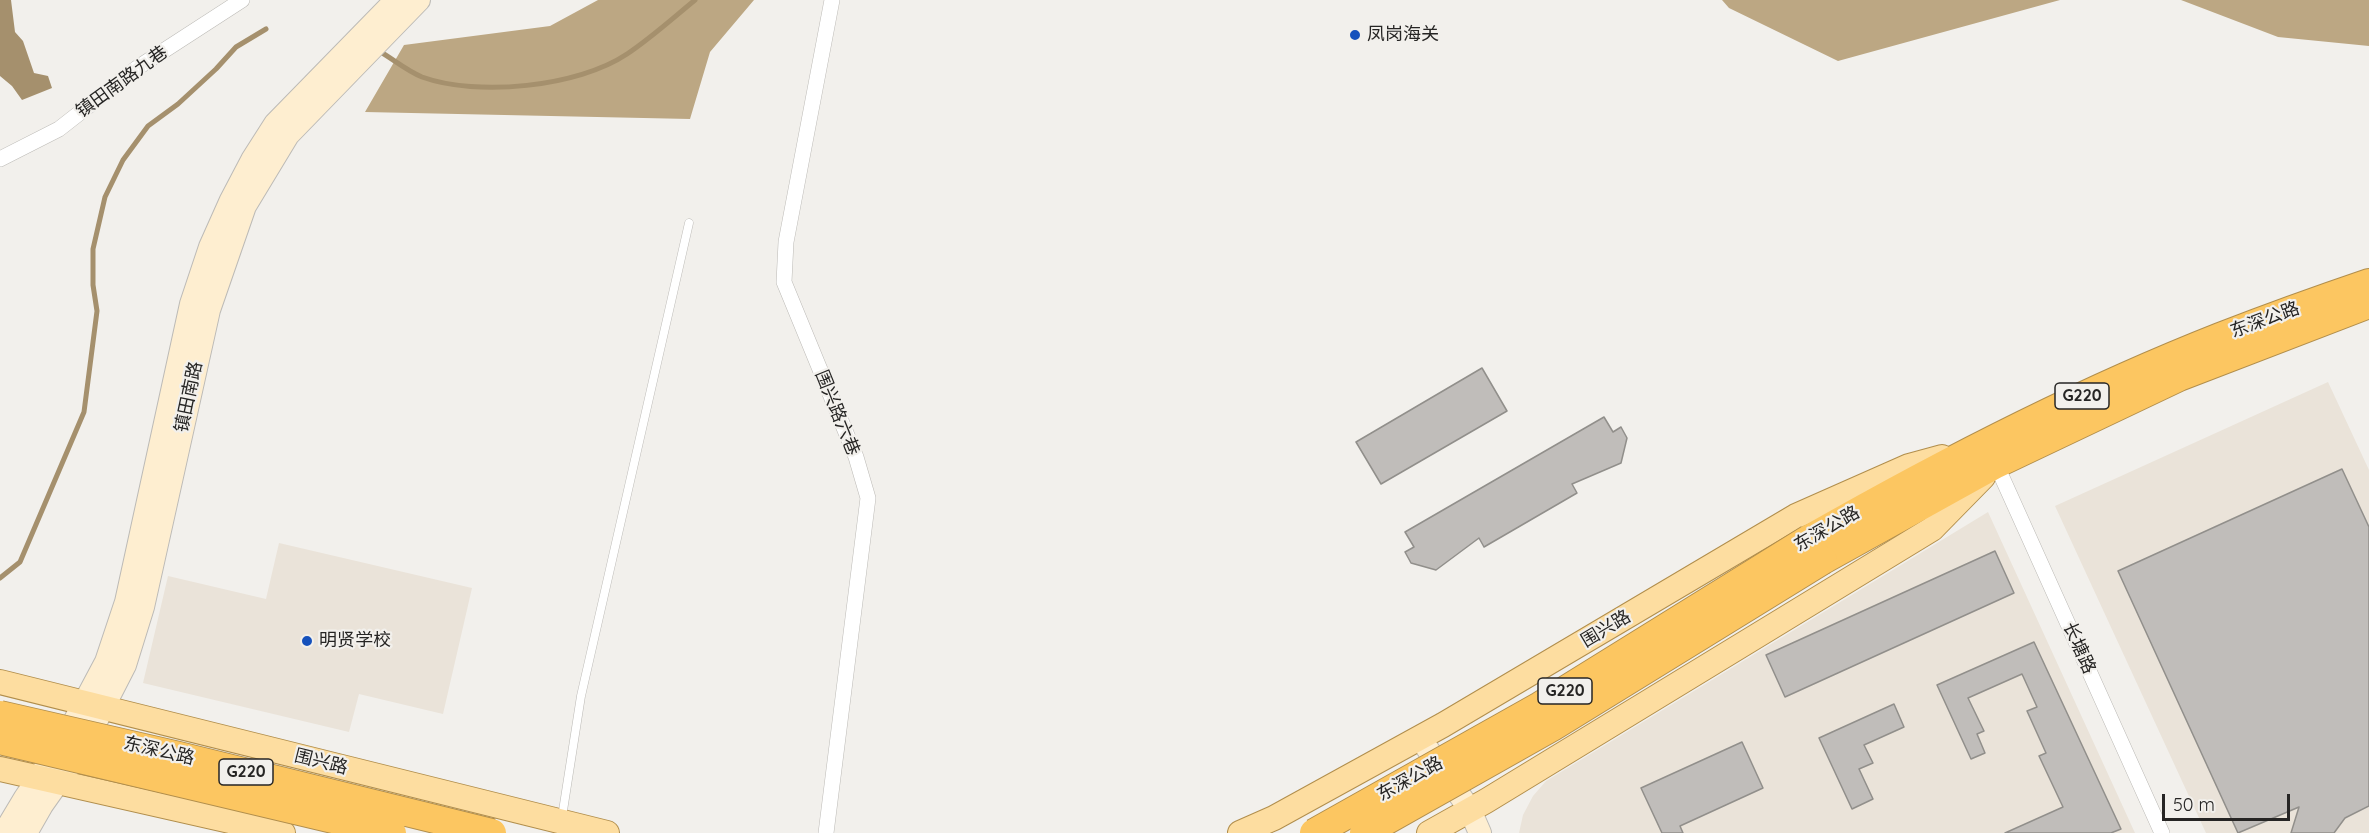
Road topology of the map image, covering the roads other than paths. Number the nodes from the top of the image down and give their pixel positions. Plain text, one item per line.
1 (242, 0) edge
2 (396, 0) edge
3 (419, 0) edge
4 (832, 0) edge
5 (0, 159) edge
6 (688, 223) dead end
7 (2369, 283) edge
8 (2369, 304) edge
9 (1989, 454) junction
10 (1816, 549) junction
11 (0, 682) edge
12 (95, 705) junction
13 (0, 715) edge
14 (1420, 738) junction
15 (0, 740) edge
16 (0, 769) edge
17 (49, 780) junction
18 (1470, 810) junction
19 (561, 822) junction
20 (1443, 829) edge
21 (4, 833) edge
22 (26, 833) edge
23 (283, 833) edge
24 (392, 833) edge
25 (492, 833) edge
26 (607, 833) edge
27 (826, 833) edge
28 (1240, 833) edge
29 (1314, 833) edge
30 (1364, 833) edge
31 (1480, 833) edge
32 (2162, 833) edge

1 - 5 street, 镇田南路九巷
2 - 12 main road, 镇田南路
3 - 12 main road, 镇田南路
4 - 27 street, 围兴路六巷
6 - 19 lane
7 - 9 highway, 东深公路 / G220
8 - 9 highway, 东深公路 / G220
9 - 10 highway, 东深公路 / G220
9 - 14 main road, 围兴路
9 - 18 main road
9 - 32 street, 长塘路
10 - 29 highway, 东深公路 / G220, bridge
10 - 30 highway, 东深公路 / G220, bridge
11 - 12 main road, 围兴路
12 - 17 main road, 镇田南路
12 - 19 main road, 围兴路
13 - 25 highway, 东深公路 / G220, bridge
14 - 18 main road
14 - 20 main road
14 - 28 main road, 围兴路
15 - 24 highway, 东深公路 / G220, bridge
16 - 17 main road
17 - 21 main road, 镇田南路
17 - 22 main road, 镇田南路
17 - 23 main road
18 - 20 main road
18 - 31 main road
19 - 26 main road, 围兴路

